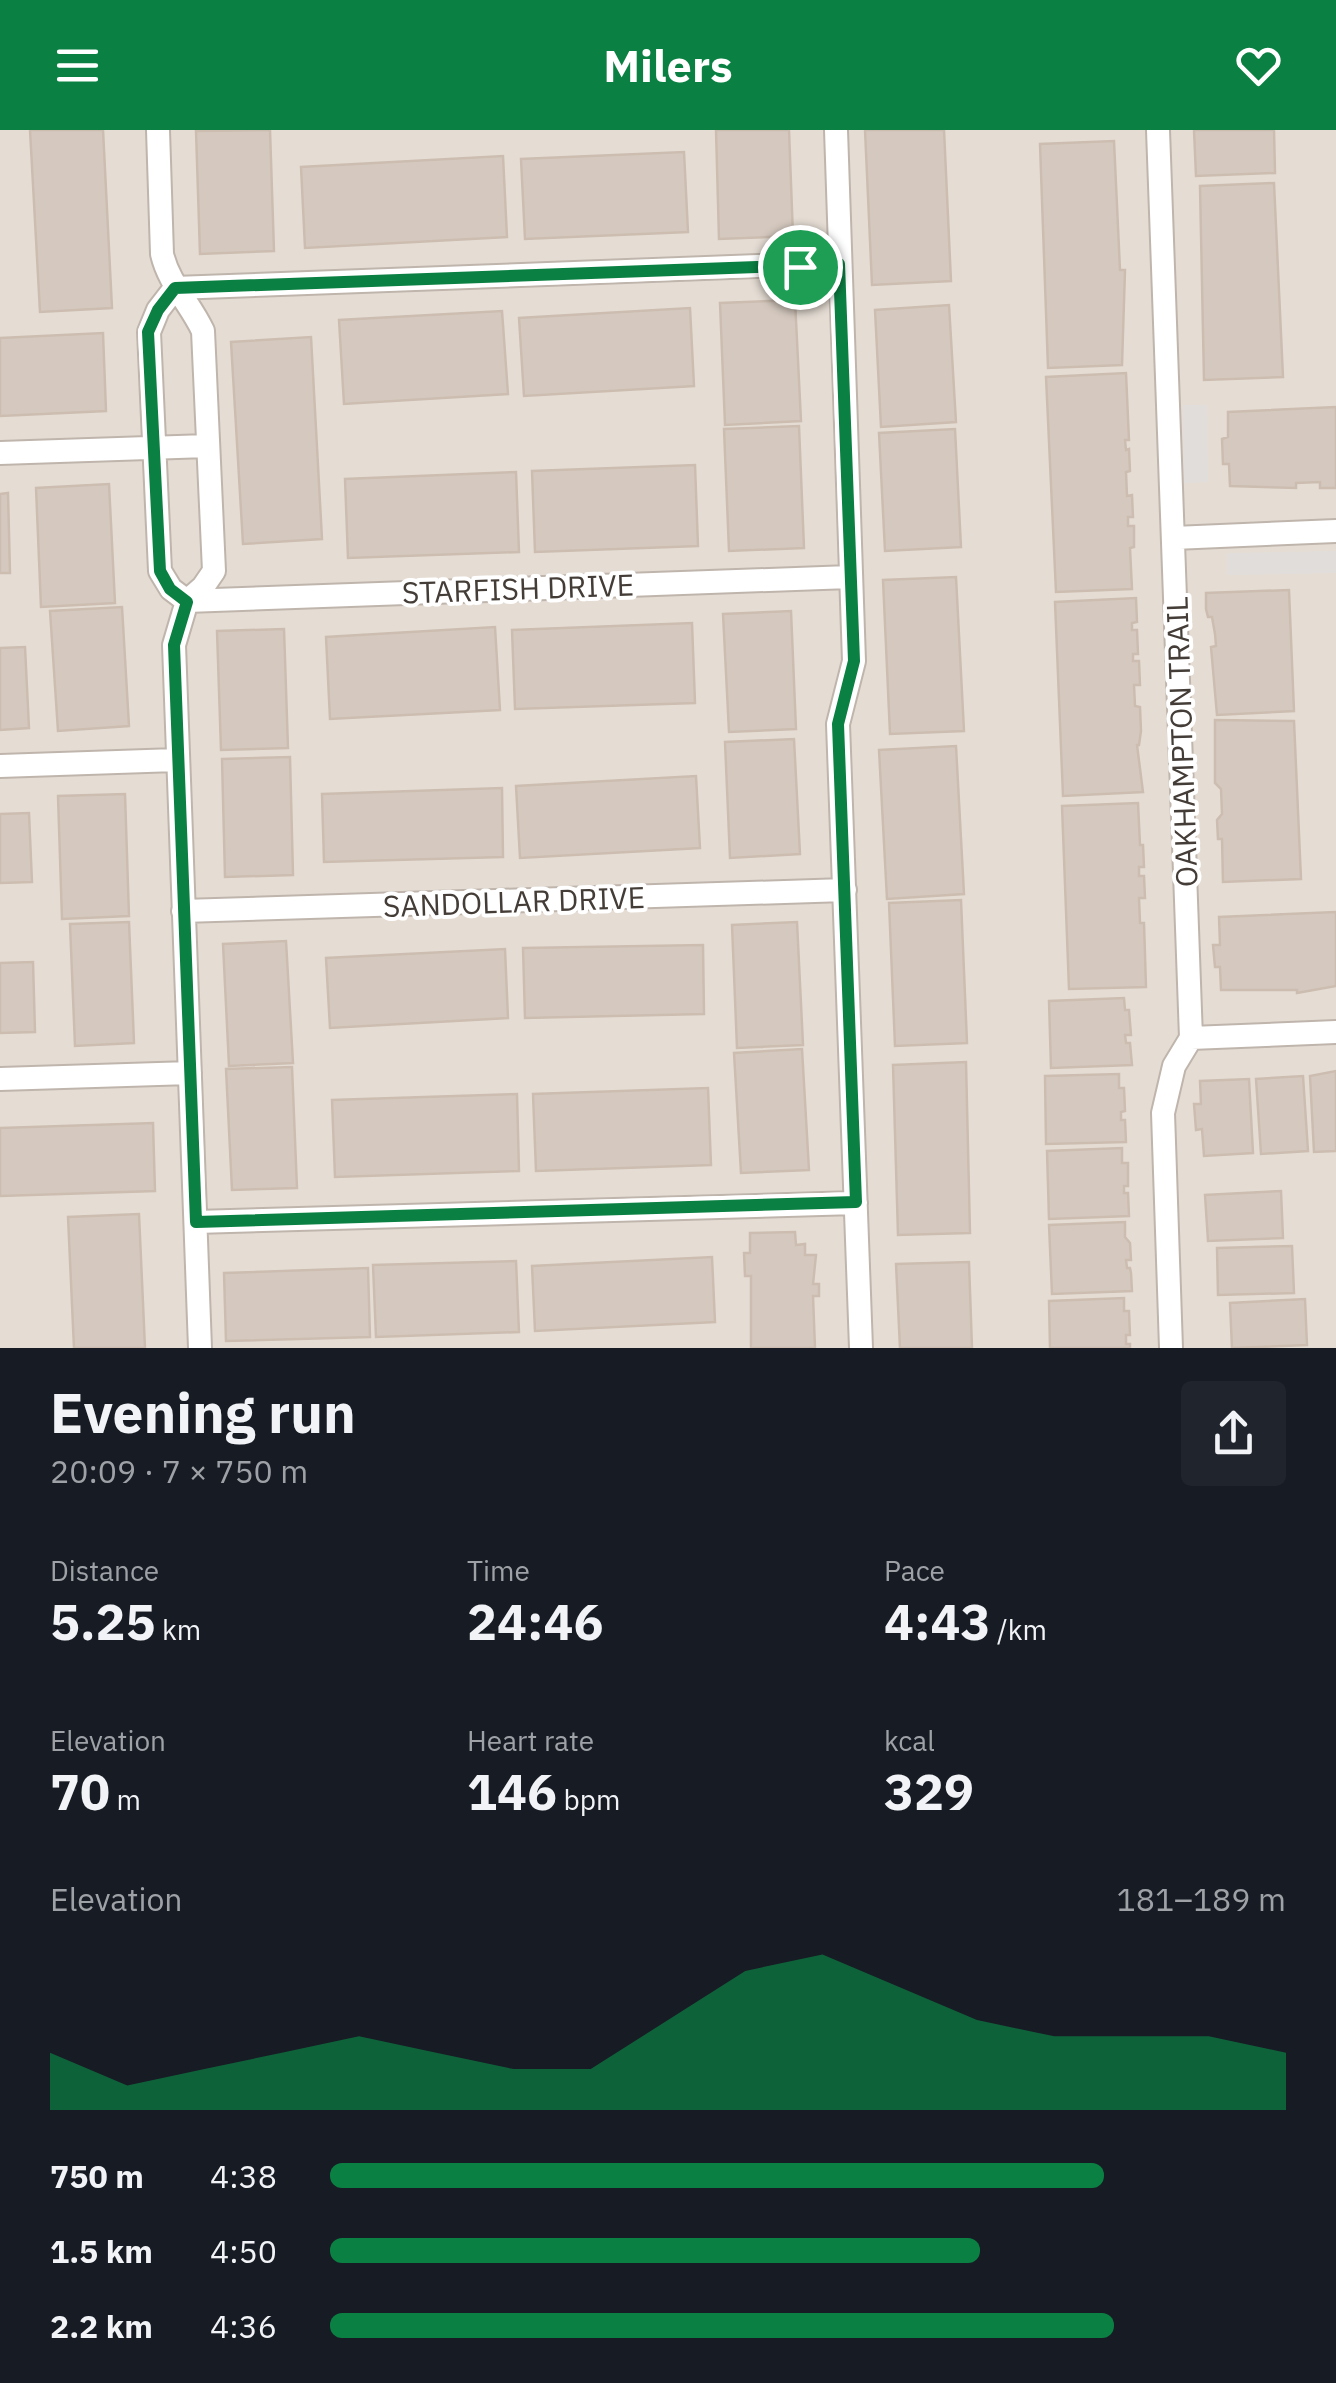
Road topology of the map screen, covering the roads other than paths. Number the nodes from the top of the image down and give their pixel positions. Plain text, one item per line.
1 (158, 130) edge
2 (836, 130) edge
3 (1158, 130) edge
4 (839, 264) junction
5 (175, 288) junction
6 (207, 446) junction
7 (154, 449) junction
8 (0, 454) edge
9 (1336, 531) edge
10 (1174, 538) junction
11 (850, 577) junction
12 (187, 602) junction
13 (176, 760) junction
14 (0, 766) edge
15 (845, 890) junction
16 (183, 911) junction
17 (1336, 1032) edge
18 (1191, 1038) junction
19 (190, 1073) junction
20 (0, 1079) edge
21 (856, 1202) junction
22 (196, 1222) junction
23 (200, 1348) edge
24 (861, 1348) edge
25 (1171, 1348) edge

1 - 5 street
2 - 4 street
3 - 10 street, OAKHAMPTON TRAIL
4 - 5 street
4 - 11 street
5 - 6 street
5 - 7 street
6 - 7 street
6 - 12 street
7 - 8 street
7 - 12 street
9 - 10 street
10 - 18 street, OAKHAMPTON TRAIL
11 - 12 street, STARFISH DRIVE
11 - 15 street
12 - 13 street
13 - 14 street
13 - 16 street
15 - 16 street, SANDOLLAR DRIVE
15 - 21 street
16 - 19 street
17 - 18 street
18 - 25 street, OAKHAMPTON TRAIL
19 - 20 street
19 - 22 street
21 - 22 street
21 - 24 street
22 - 23 street

